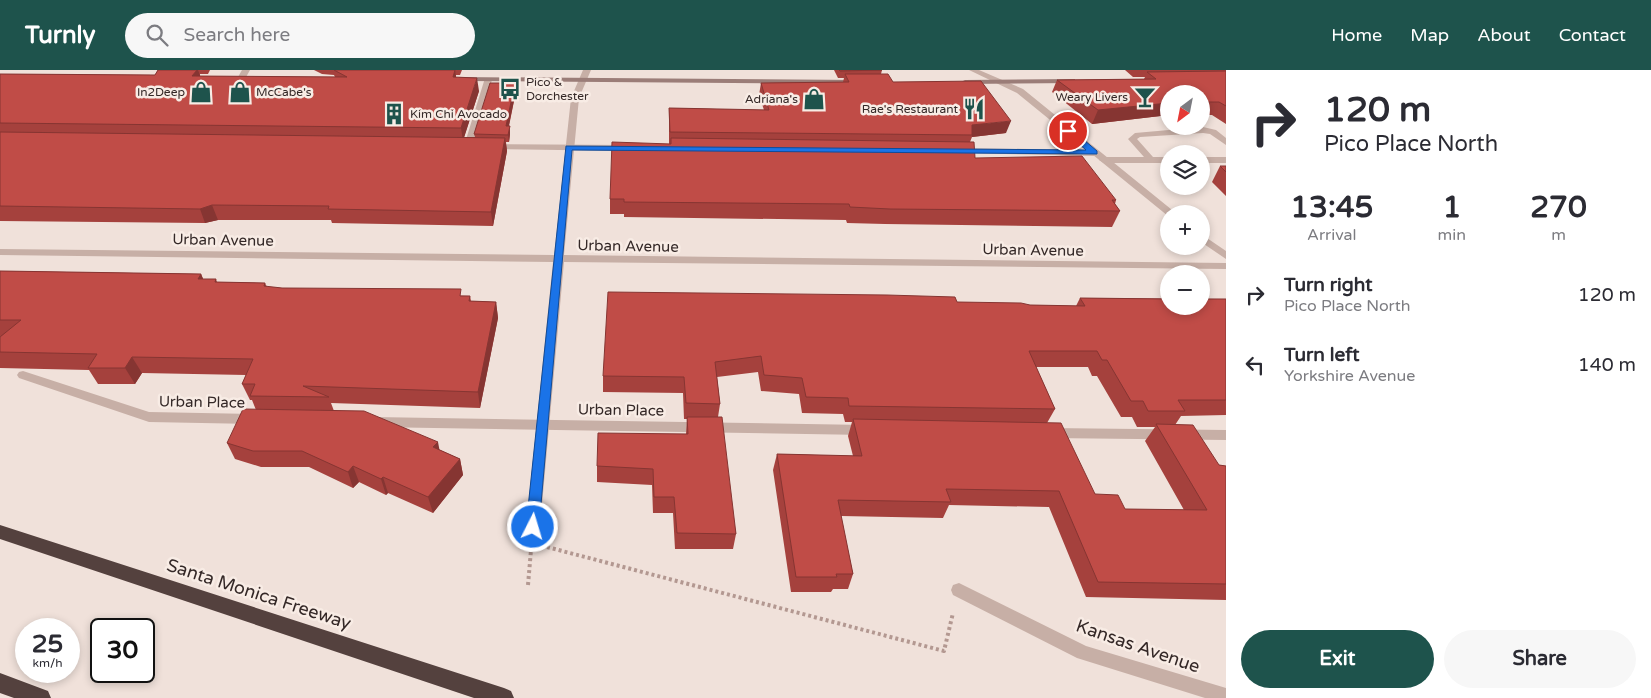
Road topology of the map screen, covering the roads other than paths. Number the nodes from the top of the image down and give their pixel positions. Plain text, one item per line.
1 (973, 70) edge
2 (241, 75) edge
3 (585, 75) edge
4 (252, 77) edge
5 (453, 79) edge
6 (488, 80) junction
7 (1080, 81) edge
8 (874, 82) edge
9 (953, 82) edge
10 (1002, 82) junction
11 (1226, 142) edge
12 (569, 148) junction
13 (638, 148) edge
14 (946, 151) edge
15 (1094, 152) junction
16 (1104, 160) junction
17 (1151, 160) junction
18 (1160, 160) edge
19 (1210, 160) edge
20 (1226, 160) edge
21 (1161, 205) edge
22 (1210, 244) edge
23 (0, 252) edge
24 (1226, 256) edge
25 (557, 260) junction
26 (1226, 266) edge
27 (23, 375) dead end
28 (267, 420) edge
29 (365, 422) edge
30 (541, 425) junction
31 (878, 430) edge
32 (1037, 432) edge
33 (1226, 435) edge
34 (533, 527) road end
35 (0, 532) edge
36 (959, 590) road end
37 (0, 684) edge
38 (1226, 696) edge
39 (41, 698) edge
40 (504, 698) edge

1 - 10 street
2 - 4 main road
3 - 6 main road
3 - 8 main road
3 - 12 street
5 - 6 main road
6 - 12 street
7 - 10 main road
9 - 10 main road
10 - 15 street
11 - 17 street
12 - 13 street
12 - 25 street
14 - 15 street
15 - 16 street
16 - 17 street
16 - 21 street
17 - 18 street
19 - 20 street
22 - 24 street
23 - 25 street, Urban Avenue
25 - 26 street, Urban Avenue
25 - 30 street
27 - 28 street, Urban Place
29 - 30 street, Urban Place
30 - 31 street, Urban Place
30 - 34 street
32 - 33 street
35 - 40 highway, Santa Monica Freeway
36 - 38 street, Kansas Avenue
37 - 39 highway

